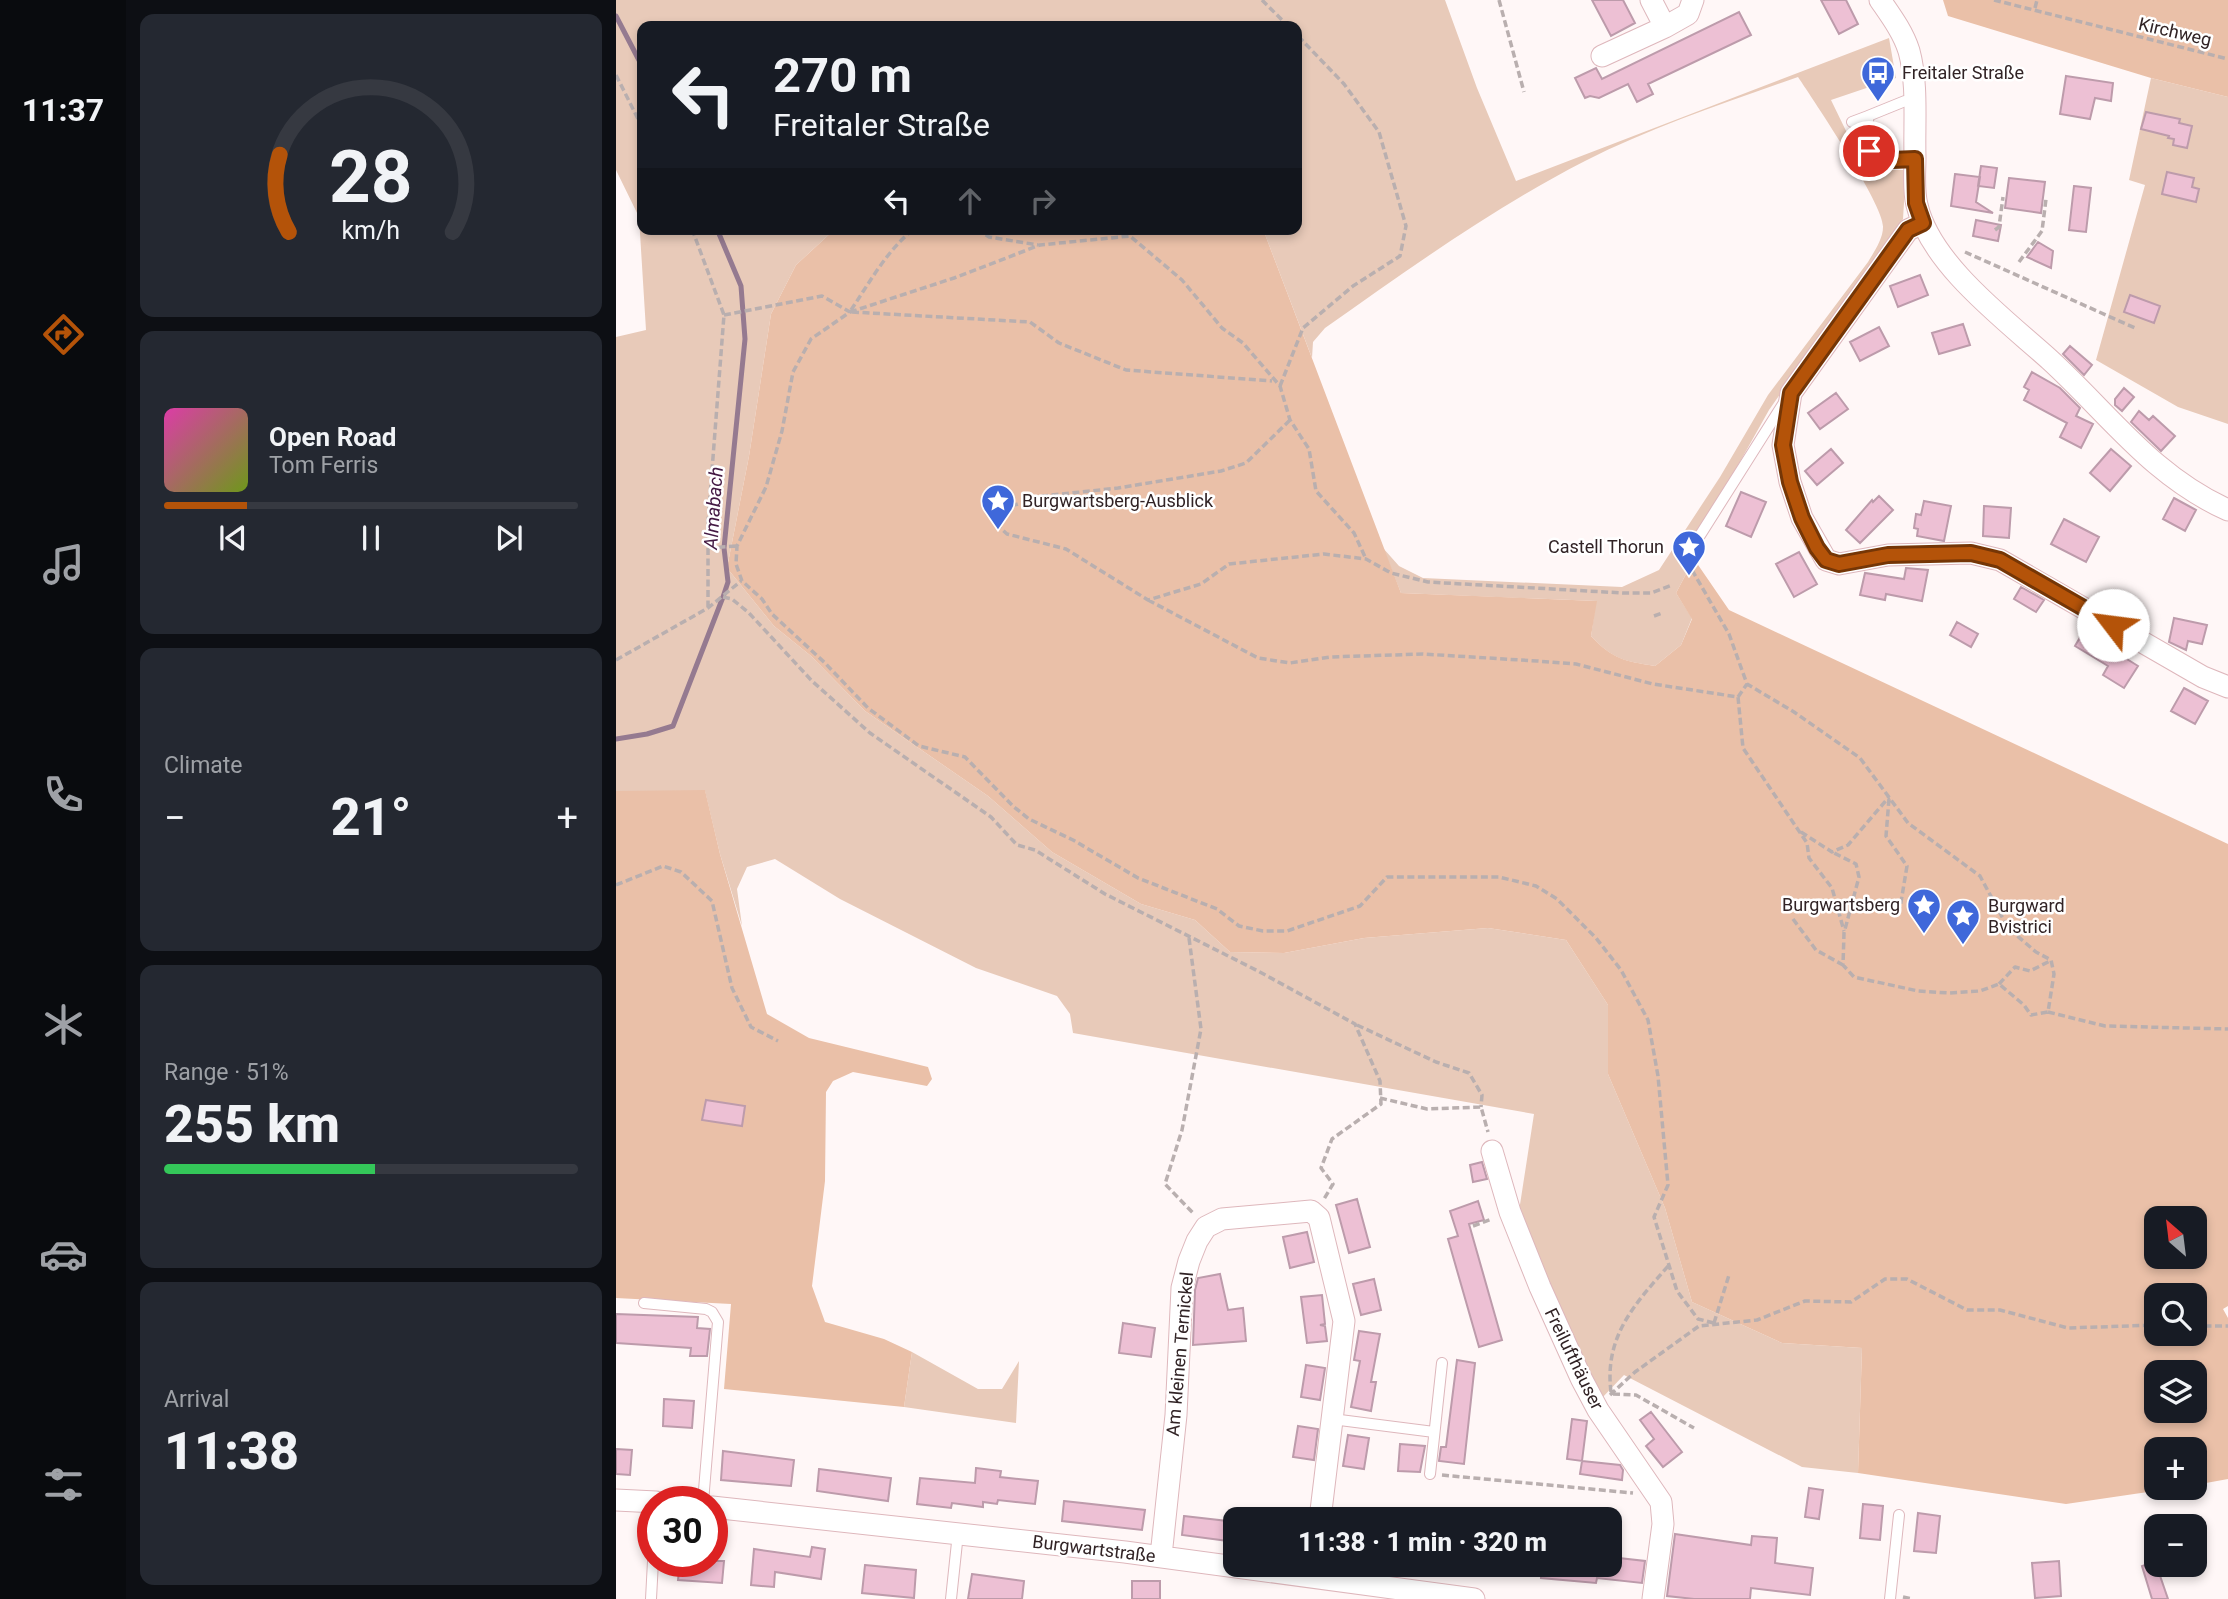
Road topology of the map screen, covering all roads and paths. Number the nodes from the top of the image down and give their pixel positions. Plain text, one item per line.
1 (1262, 0) edge
2 (1499, 0) edge
3 (1651, 0) edge
4 (1693, 0) edge
5 (1880, 0) edge
6 (1994, 0) edge
7 (2037, 0) edge
8 (2035, 8) junction
9 (1283, 21) edge
10 (1665, 27) junction
11 (1302, 40) edge
12 (1602, 56) dead end
13 (2228, 59) edge
14 (616, 75) edge
15 (1524, 92) dead end
16 (1914, 101) junction
17 (1868, 116) junction
18 (637, 117) edge
19 (1852, 122) dead end
20 (1915, 159) junction
21 (2003, 197) dead end
22 (2046, 199) dead end
23 (1923, 223) junction
24 (1995, 230) dead end
25 (694, 235) edge
26 (907, 235) edge
27 (986, 235) edge
28 (1040, 245) junction
29 (1938, 247) junction
30 (2019, 262) dead end
31 (850, 312) junction
32 (724, 315) junction
33 (2135, 328) dead end
34 (1274, 381) junction
35 (1280, 386) junction
36 (1791, 393) junction
37 (1290, 420) junction
38 (2228, 510) edge
39 (737, 546) junction
40 (708, 548) junction
41 (1366, 559) junction
42 (1685, 559) joint
43 (742, 581) junction
44 (1672, 585) dead end
45 (723, 597) junction
46 (1148, 600) junction
47 (708, 608) junction
48 (1662, 612) dead end
49 (1654, 616) dead end
50 (616, 660) edge
51 (1747, 684) junction
52 (2228, 687) edge
53 (1738, 697) junction
54 (1889, 797) junction
55 (1799, 830) junction
56 (1832, 852) junction
57 (616, 885) edge
58 (1900, 908) dead end
59 (1793, 919) dead end
60 (1844, 933) junction
61 (1189, 938) junction
62 (2051, 960) junction
63 (1843, 965) junction
64 (1999, 984) junction
65 (2048, 1012) junction
66 (1355, 1024) junction
67 (2228, 1029) edge
68 (778, 1041) dead end
69 (1380, 1098) junction
70 (1481, 1107) junction
71 (1492, 1152) joint
72 (1333, 1184) dead end
73 (1485, 1222) dead end
74 (1473, 1226) dead end
75 (1206, 1227) junction
76 (1669, 1265) junction
77 (1730, 1275) dead end
78 (644, 1304) dead end
79 (1714, 1323) junction
80 (2144, 1325) edge
81 (2207, 1326) edge
82 (2228, 1326) edge
83 (1442, 1363) dead end
84 (1611, 1394) junction
85 (1332, 1419) junction
86 (1694, 1428) dead end
87 (1434, 1432) junction
88 (1430, 1474) joint
89 (704, 1486) edge
90 (1657, 1496) junction
91 (616, 1500) edge
92 (637, 1501) edge
93 (1321, 1507) edge
94 (728, 1509) edge
95 (1899, 1515) dead end
96 (958, 1533) junction
97 (1161, 1556) junction
98 (1223, 1562) edge
99 (652, 1577) edge
100 (1329, 1577) edge
101 (651, 1599) edge
102 (951, 1599) edge
103 (1474, 1599) edge
104 (1653, 1599) edge
105 (1890, 1599) edge

1 - 9 path
2 - 15 path
3 - 10 street
4 - 10 street
5 - 16 street
6 - 8 path, Kirchweg
7 - 8 path
8 - 13 path, Kirchweg
10 - 12 street
11 - 35 path
14 - 18 path
16 - 17 lane
16 - 20 street
17 - 19 lane
17 - 20 lane
20 - 23 street
21 - 24 path
22 - 30 path
23 - 29 street
23 - 36 street
25 - 32 path
26 - 31 path
27 - 28 path
28 - 31 path
28 - 34 path
29 - 33 path
29 - 38 street
31 - 32 path
31 - 34 path
31 - 39 path
32 - 40 path
34 - 35 path
35 - 37 path
36 - 42 lane
36 - 52 street
37 - 41 path
37 - 46 path
39 - 40 path
39 - 43 path
40 - 47 path
41 - 44 path
41 - 46 path
42 - 51 path
43 - 45 path
43 - 76 path
45 - 47 path
45 - 61 path
46 - 53 path
47 - 50 path
48 - 49 path
51 - 53 path
51 - 54 path
53 - 55 path
54 - 56 path
54 - 58 path
54 - 62 path
55 - 56 path
55 - 60 path
56 - 60 path
57 - 68 path
59 - 63 path
60 - 63 path
61 - 66 path
61 - 75 path
62 - 64 path
62 - 65 path
63 - 64 path
64 - 65 path
65 - 67 path
66 - 69 path
66 - 70 path
69 - 70 path
69 - 72 path
70 - 71 path
71 - 90 street, Freilufthäuser
73 - 74 path
75 - 85 street
75 - 97 street, Am kleinen Ternickel
76 - 79 path
76 - 84 path
77 - 79 path
78 - 89 lane
79 - 80 path
79 - 84 path
81 - 82 path
83 - 87 lane
84 - 86 path
85 - 87 lane
85 - 93 street
87 - 88 lane
88 - 90 path
90 - 104 street, Freilufthäuser
91 - 92 street
94 - 96 street, Burgwartstraße
95 - 105 lane
96 - 97 street, Burgwartstraße
96 - 102 lane
97 - 98 street, Burgwartstraße
99 - 101 lane
100 - 103 street, Burgwartstraße

